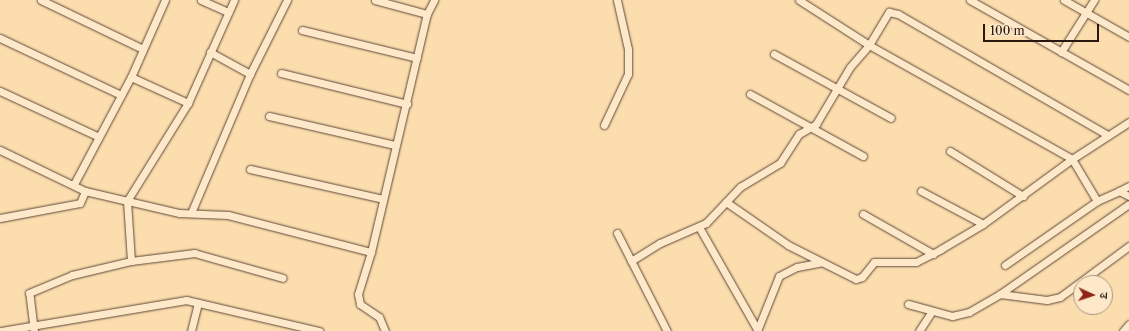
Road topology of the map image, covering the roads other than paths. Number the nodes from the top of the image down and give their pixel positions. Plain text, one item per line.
1 (41, 0) edge
2 (165, 0) edge
3 (201, 0) edge
4 (234, 0) edge
5 (287, 0) edge
6 (375, 0) edge
7 (434, 0) edge
8 (617, 0) edge
9 (799, 0) edge
10 (970, 0) edge
11 (1064, 0) edge
12 (1094, 0) edge
13 (228, 12) junction
14 (427, 14) junction
15 (1087, 14) junction
16 (302, 30) dead end
17 (1129, 37) edge
18 (0, 38) edge
19 (869, 45) junction
20 (143, 49) junction
21 (210, 52) junction
22 (1061, 52) junction
23 (774, 54) dead end
24 (417, 58) junction
25 (281, 73) dead end
26 (250, 74) junction
27 (131, 77) junction
28 (838, 88) junction
29 (1129, 90) edge
30 (0, 91) edge
31 (750, 94) dead end
32 (121, 95) junction
33 (188, 103) junction
34 (406, 104) junction
35 (269, 116) dead end
36 (891, 118) dead end
37 (1129, 122) edge
38 (604, 125) dead end
39 (813, 128) junction
40 (1108, 135) junction
41 (99, 137) junction
42 (395, 145) junction
43 (0, 150) edge
44 (950, 151) dead end
45 (863, 156) dead end
46 (1072, 159) junction
47 (250, 168) dead end
48 (74, 184) junction
49 (1129, 186) edge
50 (85, 191) junction
51 (920, 191) dead end
52 (1119, 191) junction
53 (1023, 196) junction
54 (1129, 196) edge
55 (383, 199) junction
56 (128, 201) junction
57 (1097, 201) junction
58 (726, 202) junction
59 (1129, 204) edge
60 (191, 213) junction
61 (863, 214) dead end
62 (0, 218) edge
63 (983, 224) junction
64 (699, 227) junction
65 (617, 233) dead end
66 (1129, 246) edge
67 (371, 252) junction
68 (933, 254) junction
69 (131, 261) junction
70 (631, 261) junction
71 (822, 262) junction
72 (1005, 265) dead end
73 (283, 278) dead end
74 (1000, 294) junction
75 (198, 303) junction
76 (908, 304) dead end
77 (932, 311) junction
78 (1129, 324) edge
79 (33, 329) edge
80 (757, 330) edge
81 (1, 331) edge
82 (191, 331) edge
83 (314, 331) edge
84 (385, 331) edge
85 (667, 331) edge
86 (920, 331) edge
87 (1123, 331) edge

1 - 20 street
2 - 20 street
3 - 13 street
4 - 13 street
5 - 26 street
6 - 14 street
7 - 14 street
8 - 38 street
9 - 19 street
10 - 22 street
11 - 15 street
12 - 15 street
13 - 21 street
14 - 24 street
15 - 17 street
15 - 22 street
16 - 24 street
18 - 32 street
19 - 28 street
19 - 40 street
19 - 46 street
20 - 27 street
21 - 26 street
21 - 33 street
22 - 29 street
23 - 28 street
24 - 34 street
25 - 34 street
26 - 60 street
27 - 32 street
27 - 33 street
28 - 36 street
28 - 39 street
30 - 41 street
31 - 39 street
32 - 41 street
33 - 56 street
34 - 42 street
35 - 42 street
37 - 40 street
39 - 45 street
39 - 58 street
40 - 46 street
41 - 48 street
42 - 55 street
43 - 48 street
44 - 53 street
46 - 53 street
46 - 57 street
47 - 55 street
48 - 50 street
49 - 52 street
50 - 56 street
50 - 62 street
51 - 63 street
52 - 54 street
52 - 57 street
53 - 63 street
55 - 67 street
56 - 60 street
56 - 69 street
57 - 72 street
58 - 64 street
58 - 71 street
59 - 74 street
60 - 67 street
61 - 68 street
63 - 68 street
64 - 70 street
64 - 80 street
65 - 70 street
66 - 74 street
67 - 84 street
68 - 71 street
69 - 73 street
69 - 79 street
70 - 85 street
71 - 80 street
74 - 77 street
75 - 79 street
75 - 82 street
75 - 83 street
76 - 77 street
77 - 86 street
78 - 87 street
79 - 81 street

